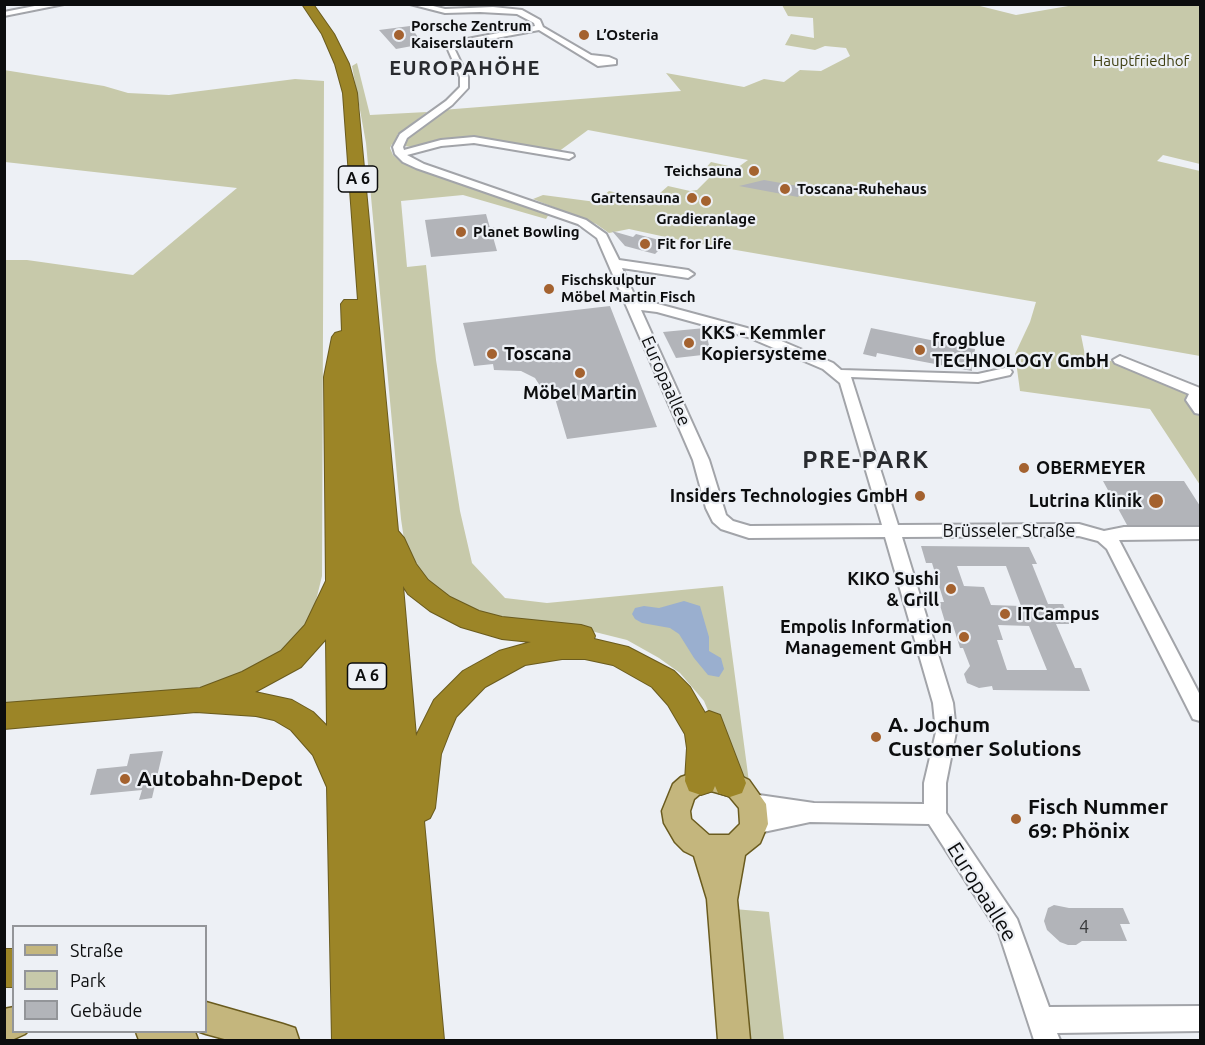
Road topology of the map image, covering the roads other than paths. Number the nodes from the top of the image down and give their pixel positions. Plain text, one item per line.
1 (56, 4) edge
2 (62, 4) edge
3 (413, 4) edge
4 (306, 6) edge
5 (520, 7) edge
6 (44, 8) junction
7 (4, 14) edge
8 (540, 27) junction
9 (589, 57) dead end
10 (400, 154) junction
11 (569, 156) dead end
12 (614, 263) junction
13 (688, 274) dead end
14 (633, 306) junction
15 (351, 312) junction
16 (1120, 360) dead end
17 (1005, 372) dead end
18 (840, 374) junction
19 (1200, 393) edge
20 (1200, 410) edge
21 (383, 519) junction
22 (892, 531) junction
23 (1200, 534) edge
24 (1104, 537) junction
25 (340, 570) junction
26 (196, 700) junction
27 (1200, 713) edge
28 (4, 716) edge
29 (716, 782) junction
30 (344, 796) junction
31 (753, 814) junction
32 (935, 814) junction
33 (719, 847) junction
34 (411, 862) junction
35 (729, 995) junction
36 (207, 1018) edge
37 (1200, 1019) edge
38 (1044, 1030) edge
39 (155, 1033) edge
40 (364, 1039) edge
41 (183, 1041) edge
42 (283, 1041) edge
43 (424, 1041) edge
44 (723, 1041) edge
45 (734, 1041) edge

1 - 6 street
2 - 6 street
3 - 5 street
4 - 15 highway, A 6
4 - 21 highway, A 6
5 - 8 street
6 - 7 street
8 - 9 street
8 - 10 street
10 - 11 street
10 - 12 street, Europaallee
12 - 13 street
12 - 14 street, Europaallee
14 - 18 street
14 - 22 street, Europaallee
15 - 25 highway
15 - 40 highway, A 6
16 - 19 street
17 - 18 street
18 - 22 street
19 - 20 street
21 - 29 highway, A 6
21 - 34 highway, A 6
22 - 24 street, Brüsseler Straße
22 - 32 street
23 - 24 street
24 - 27 street
25 - 26 highway
25 - 30 highway
26 - 28 highway
26 - 30 highway
29 - 31 main road
29 - 33 main road
29 - 34 highway
30 - 40 highway
31 - 32 street
31 - 33 main road
32 - 38 street, Europaallee
33 - 35 main road
34 - 43 highway, A 6
35 - 44 main road
35 - 45 main road
36 - 42 main road
37 - 38 street
39 - 41 main road

